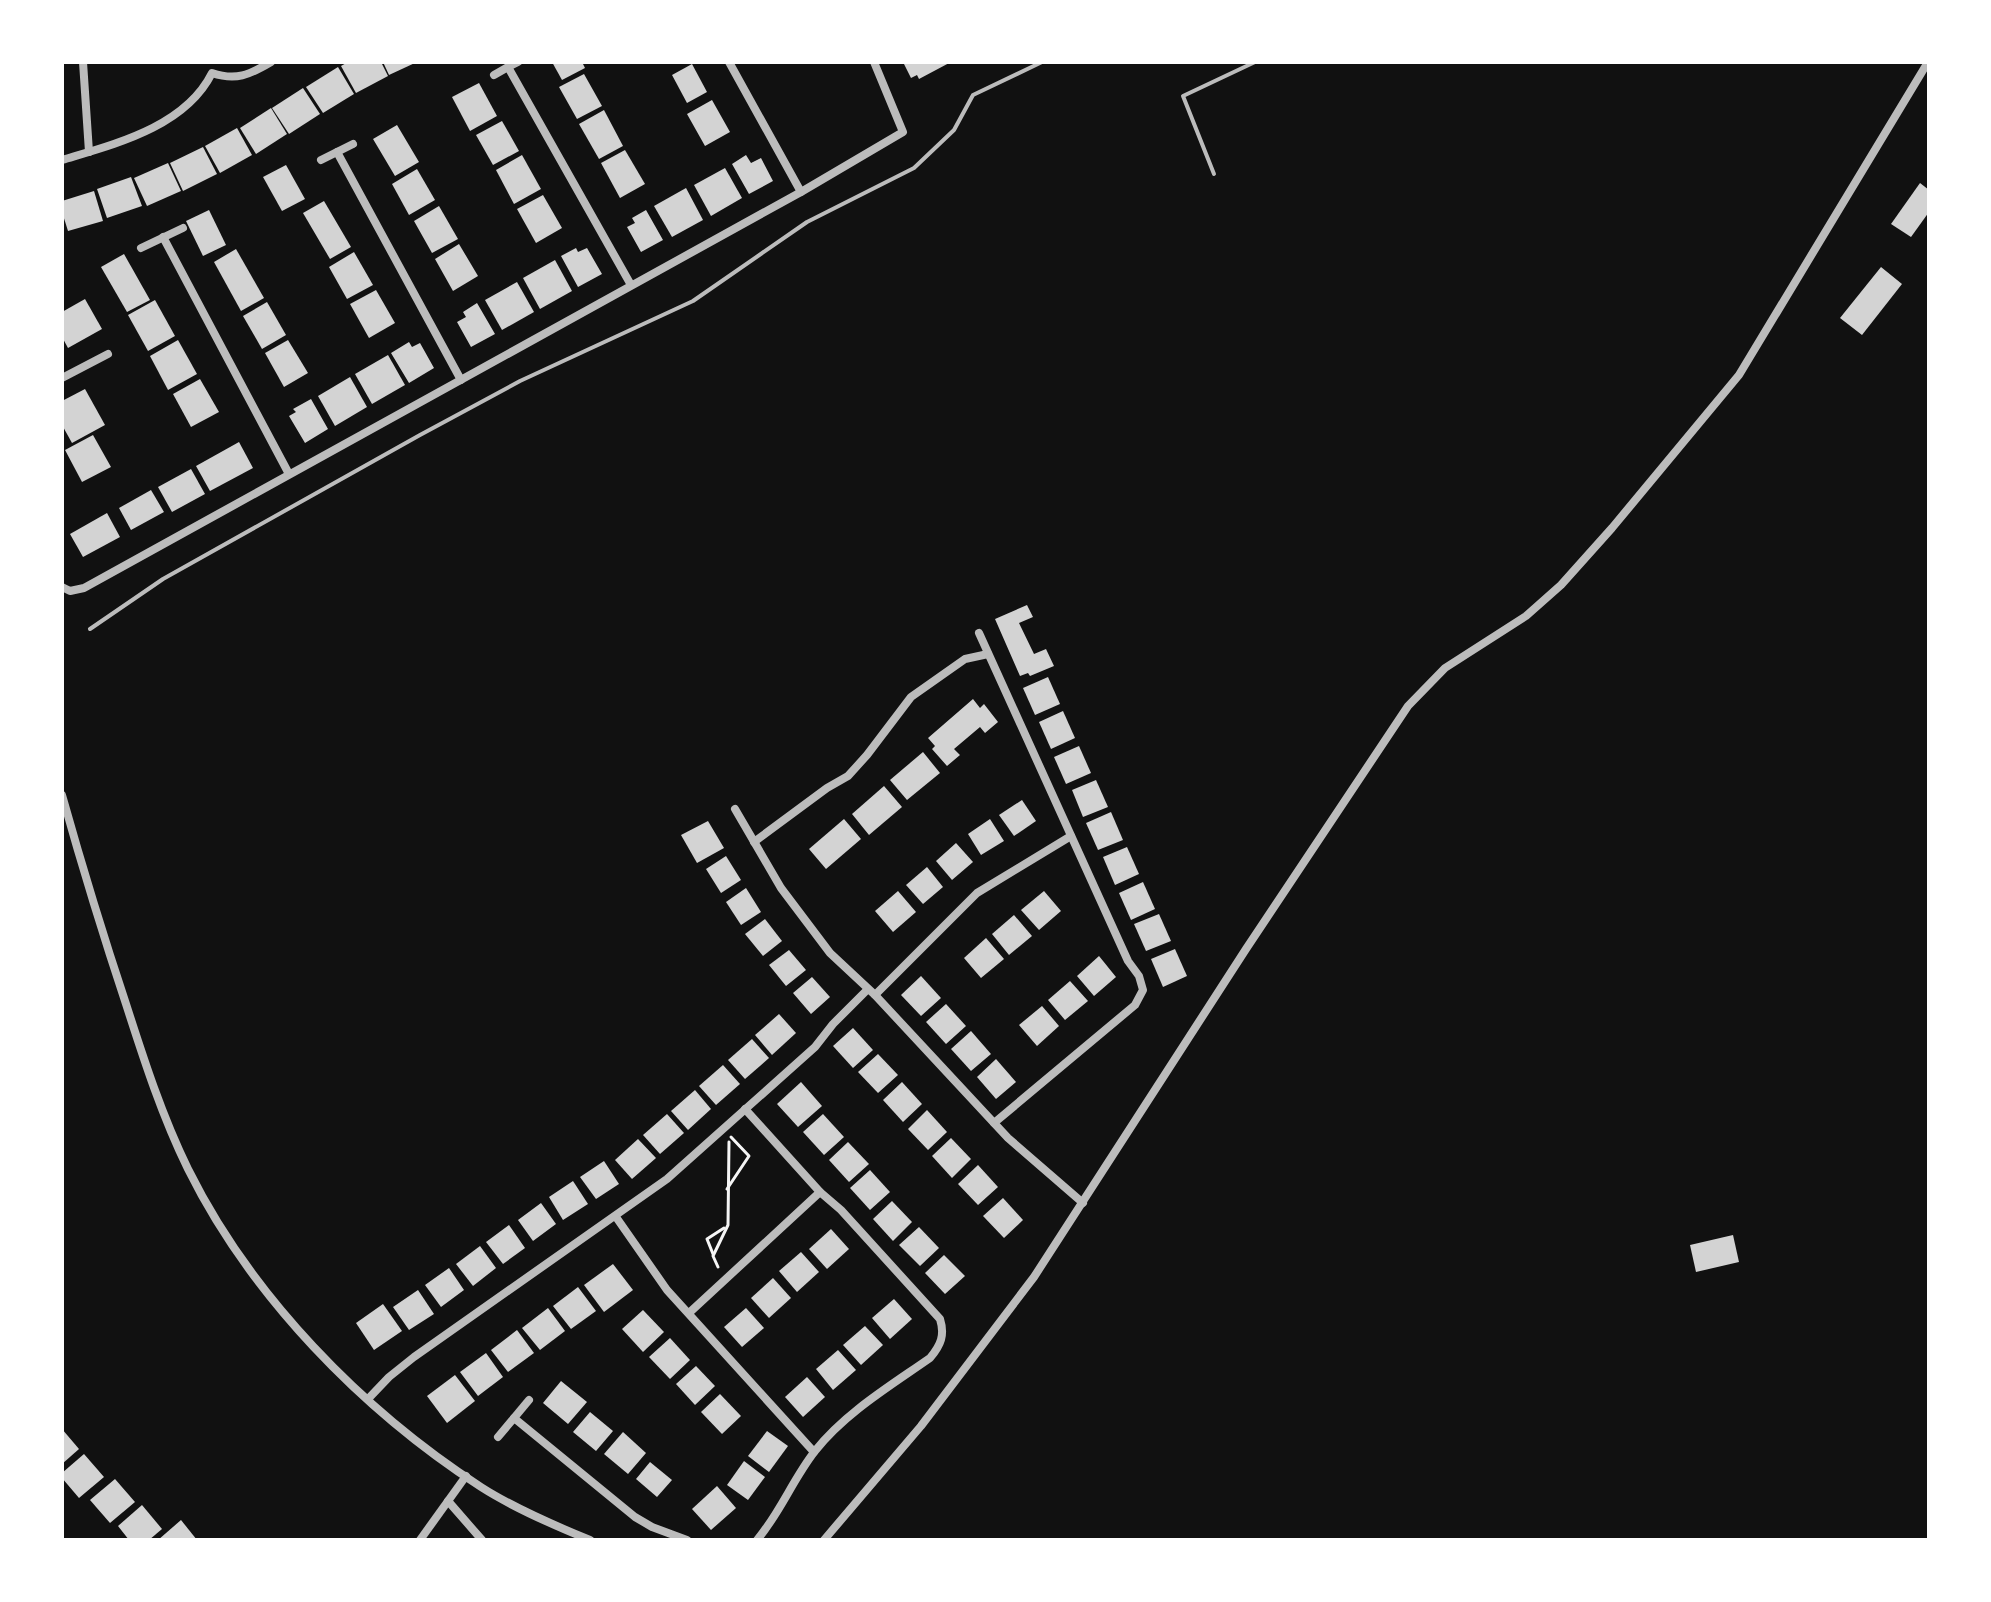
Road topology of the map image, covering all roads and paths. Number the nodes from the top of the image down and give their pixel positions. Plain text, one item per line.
1 (83, 62) edge
2 (215, 62) edge
3 (271, 62) edge
4 (518, 62) edge
5 (729, 62) edge
6 (874, 62) edge
7 (1042, 62) edge
8 (1255, 62) edge
9 (1928, 62) edge
10 (508, 67) junction
11 (212, 73) junction
12 (494, 75) dead end
13 (353, 144) dead end
14 (89, 152) junction
15 (337, 152) junction
16 (62, 160) edge
17 (321, 160) dead end
18 (1214, 174) dead end
19 (801, 192) junction
20 (183, 228) dead end
21 (163, 237) junction
22 (141, 248) dead end
23 (631, 285) junction
24 (108, 354) dead end
25 (62, 378) edge
26 (461, 380) junction
27 (289, 474) junction
28 (62, 587) edge
29 (90, 629) dead end
30 (979, 633) dead end
31 (988, 654) junction
32 (62, 795) edge
33 (735, 809) dead end
34 (1071, 836) junction
35 (754, 842) junction
36 (871, 992) junction
37 (745, 1109) junction
38 (994, 1123) junction
39 (726, 1190) junction
40 (820, 1192) junction
41 (1083, 1203) junction
42 (616, 1217) junction
43 (728, 1225) junction
44 (713, 1256) junction
45 (719, 1271) dead end
46 (689, 1313) junction
47 (368, 1399) junction
48 (529, 1400) dead end
49 (514, 1418) junction
50 (498, 1437) dead end
51 (814, 1452) junction
52 (466, 1476) junction
53 (448, 1501) junction
54 (420, 1540) edge
55 (482, 1540) edge
56 (590, 1540) edge
57 (687, 1540) edge
58 (757, 1540) edge
59 (824, 1540) edge

1 - 14 street
2 - 11 street
3 - 11 street
4 - 10 street
5 - 19 street
6 - 19 street
7 - 29 lane
8 - 18 lane
9 - 41 street
10 - 12 street
10 - 23 street
11 - 14 street
13 - 15 street
14 - 16 street
15 - 17 street
15 - 26 street
19 - 23 street
20 - 21 street
21 - 22 street
21 - 27 street
23 - 26 street
24 - 25 street
26 - 27 street
27 - 28 street
30 - 31 street
31 - 34 street
31 - 35 street
32 - 47 street
33 - 35 street
34 - 36 street
34 - 38 street
35 - 36 street
36 - 37 street
36 - 38 street
37 - 40 street
37 - 42 street
38 - 41 street
39 - 39 path
39 - 43 path
40 - 46 street
40 - 51 street
41 - 59 street
42 - 46 street
42 - 47 street
43 - 44 path
43 - 44 path
44 - 45 path
46 - 51 street
47 - 52 street
48 - 49 street
49 - 50 street
49 - 57 street
51 - 58 street
52 - 53 street
52 - 56 street
53 - 54 street
53 - 55 street

